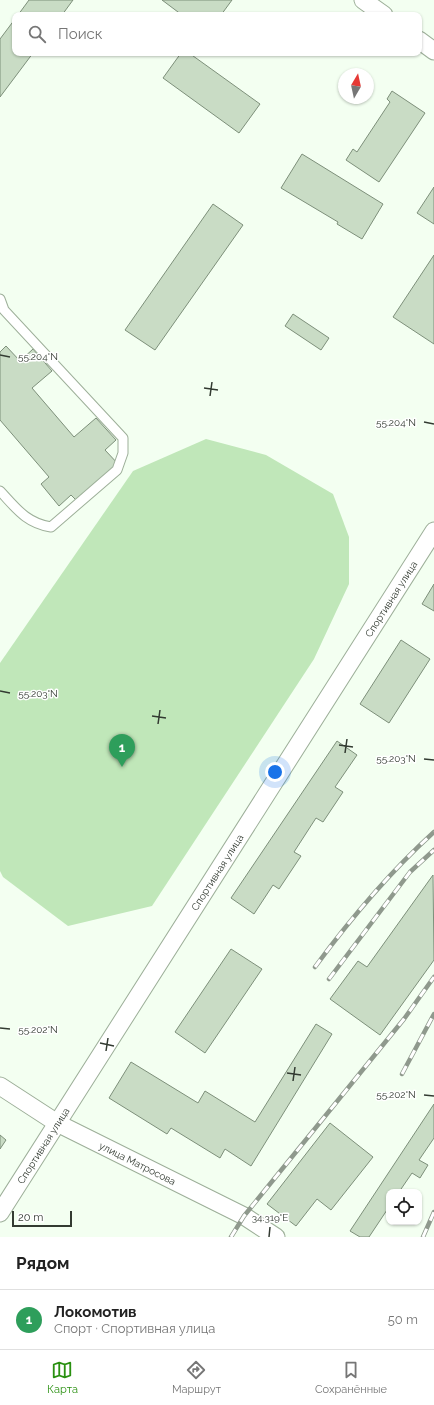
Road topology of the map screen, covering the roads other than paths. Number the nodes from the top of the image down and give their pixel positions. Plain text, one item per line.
1 (363, 0) edge
2 (380, 12) edge
3 (422, 42) edge
4 (434, 51) edge
5 (0, 299) edge
6 (0, 491) edge
7 (434, 531) edge
8 (0, 1086) edge
9 (57, 1124) junction
10 (0, 1213) edge
11 (276, 1237) edge

1 - 2 street
3 - 4 street
5 - 6 lane
7 - 9 street, Спортивная улица
8 - 9 street, улица Матросова
9 - 10 street, Спортивная улица
9 - 11 street, улица Матросова

